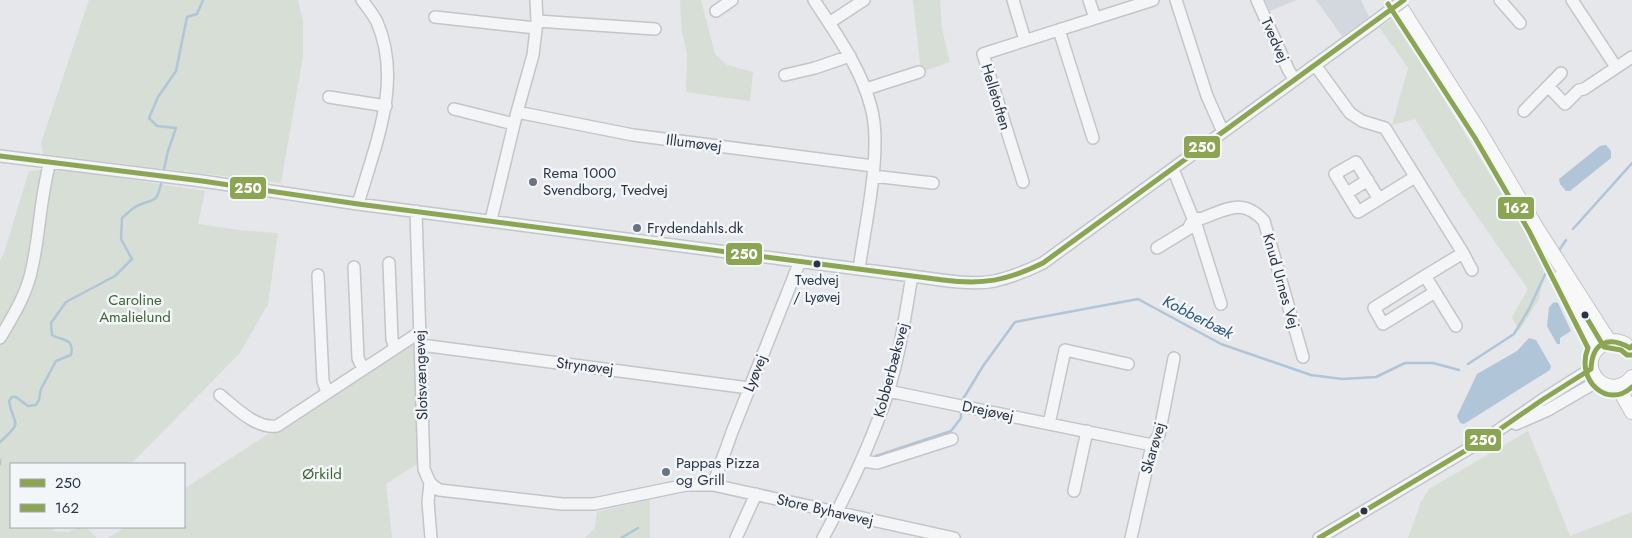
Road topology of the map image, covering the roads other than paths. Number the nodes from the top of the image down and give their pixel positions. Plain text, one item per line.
1 (362, 0) edge
2 (536, 0) edge
3 (732, 0) edge
4 (814, 0) edge
5 (864, 0) edge
6 (1013, 0) edge
7 (1089, 0) edge
8 (1153, 0) edge
9 (1176, 0) edge
10 (1258, 0) edge
11 (1500, 0) edge
12 (1572, 0) edge
13 (1399, 3) edge
14 (716, 11) dead end
15 (435, 17) dead end
16 (1095, 18) junction
17 (829, 23) junction
18 (1520, 23) dead end
19 (536, 24) junction
20 (654, 29) dead end
21 (1059, 30) junction
22 (1025, 40) junction
23 (850, 56) junction
24 (1632, 57) edge
25 (1316, 65) junction
26 (1616, 67) junction
27 (919, 72) dead end
28 (1561, 73) dead end
29 (785, 75) dead end
30 (1295, 80) junction
31 (1548, 86) junction
32 (866, 89) junction
33 (329, 97) dead end
34 (386, 106) junction
35 (454, 109) dead end
36 (1524, 110) dead end
37 (517, 112) junction
38 (514, 124) junction
39 (1223, 132) junction
40 (1094, 138) dead end
41 (0, 156) edge
42 (50, 162) junction
43 (1173, 168) junction
44 (873, 171) junction
45 (1415, 177) junction
46 (1368, 180) junction
47 (1023, 182) dead end
48 (933, 183) dead end
49 (1347, 193) junction
50 (1379, 199) junction
51 (358, 204) junction
52 (416, 211) junction
53 (1194, 218) junction
54 (491, 220) junction
55 (1536, 227) junction
56 (1157, 248) dead end
57 (1463, 253) junction
58 (800, 261) junction
59 (389, 263) dead end
60 (354, 267) dead end
61 (859, 269) junction
62 (1472, 270) dead end
63 (318, 275) dead end
64 (912, 276) junction
65 (1425, 276) junction
66 (1435, 292) junction
67 (1221, 304) dead end
68 (1456, 326) dead end
69 (420, 332) junction
70 (0, 338) edge
71 (1609, 341) junction
72 (421, 345) junction
73 (395, 348) junction
74 (1596, 348) junction
75 (1631, 348) edge
76 (1303, 357) dead end
77 (1174, 358) dead end
78 (1128, 364) dead end
79 (364, 369) junction
80 (1594, 375) junction
81 (1628, 382) edge
82 (750, 388) junction
83 (888, 391) junction
84 (328, 392) junction
85 (220, 395) dead end
86 (1632, 412) edge
87 (1049, 424) junction
88 (1087, 431) junction
89 (952, 438) dead end
90 (1152, 445) junction
91 (863, 461) junction
92 (430, 483) junction
93 (713, 486) junction
94 (1074, 491) dead end
95 (756, 494) junction
96 (837, 513) junction
97 (431, 538) edge
98 (736, 538) edge
99 (823, 538) edge
100 (954, 538) edge
101 (1131, 538) edge
102 (1319, 538) edge

1 - 34 street
2 - 19 street
3 - 14 street
4 - 17 street
5 - 17 street
6 - 22 street
7 - 16 street
8 - 16 street, Helletoften
9 - 39 street
10 - 30 street, Tvedvej
11 - 18 street
12 - 26 street
13 - 25 street, Tvedvej, bridge
13 - 55 main road
15 - 19 street
16 - 21 street, Helletoften
17 - 23 street
19 - 20 street
19 - 37 street
21 - 22 street, Helletoften
21 - 40 street
22 - 47 street, Helletoften
23 - 29 street
23 - 32 street
24 - 26 street
25 - 30 street, Tvedvej
25 - 45 street
26 - 31 street
27 - 32 street
28 - 31 street
30 - 39 street, Tvedvej
31 - 36 street
32 - 44 street
33 - 34 street
34 - 51 street
35 - 38 street
37 - 38 street
37 - 44 street, Illumøvej
38 - 54 street
39 - 43 street, Tvedvej
41 - 42 street, Tvedvej
42 - 51 street, Tvedvej
42 - 70 street
43 - 53 street
43 - 64 street, Tvedvej
44 - 48 street, Illumøvej
44 - 61 street
45 - 50 street
45 - 57 street
46 - 49 street
46 - 49 street
46 - 50 street
49 - 50 street
51 - 52 street, Tvedvej
52 - 54 street, Tvedvej
52 - 69 street, Slotsvængevej
53 - 56 street
53 - 67 street
53 - 76 street, Knud Urnes Vej
54 - 58 street, Tvedvej
55 - 71 main road
55 - 74 main road
57 - 62 street
57 - 65 street
58 - 61 street, Tvedvej
58 - 82 street, Lyøvej
59 - 73 street
60 - 79 street
61 - 64 street, Tvedvej
63 - 84 street
64 - 83 street, Kobberbæksvej
65 - 66 street
65 - 66 street
66 - 68 street
69 - 72 street, Slotsvængevej
69 - 73 street
71 - 74 main road
71 - 75 main road
72 - 82 street, Strynøvej
72 - 92 street, Slotsvængevej
73 - 79 street
74 - 80 main road
77 - 90 street, Skarøvej
78 - 87 street
79 - 84 street
80 - 81 main road
80 - 102 street
81 - 86 main road
82 - 93 street, Lyøvej
83 - 87 street, Drejøvej
83 - 91 street, Kobberbæksvej
84 - 85 street
87 - 88 street, Drejøvej
88 - 90 street, Drejøvej
88 - 94 street
89 - 91 street
90 - 101 street, Skarøvej
91 - 96 street, Kobberbæksvej
92 - 93 street, Store Byhavevej
92 - 97 street, Slotsvængevej
93 - 95 street, Store Byhavevej
95 - 96 street, Store Byhavevej
95 - 98 street
96 - 99 street, Kobberbæksvej
96 - 100 street, Store Byhavevej

